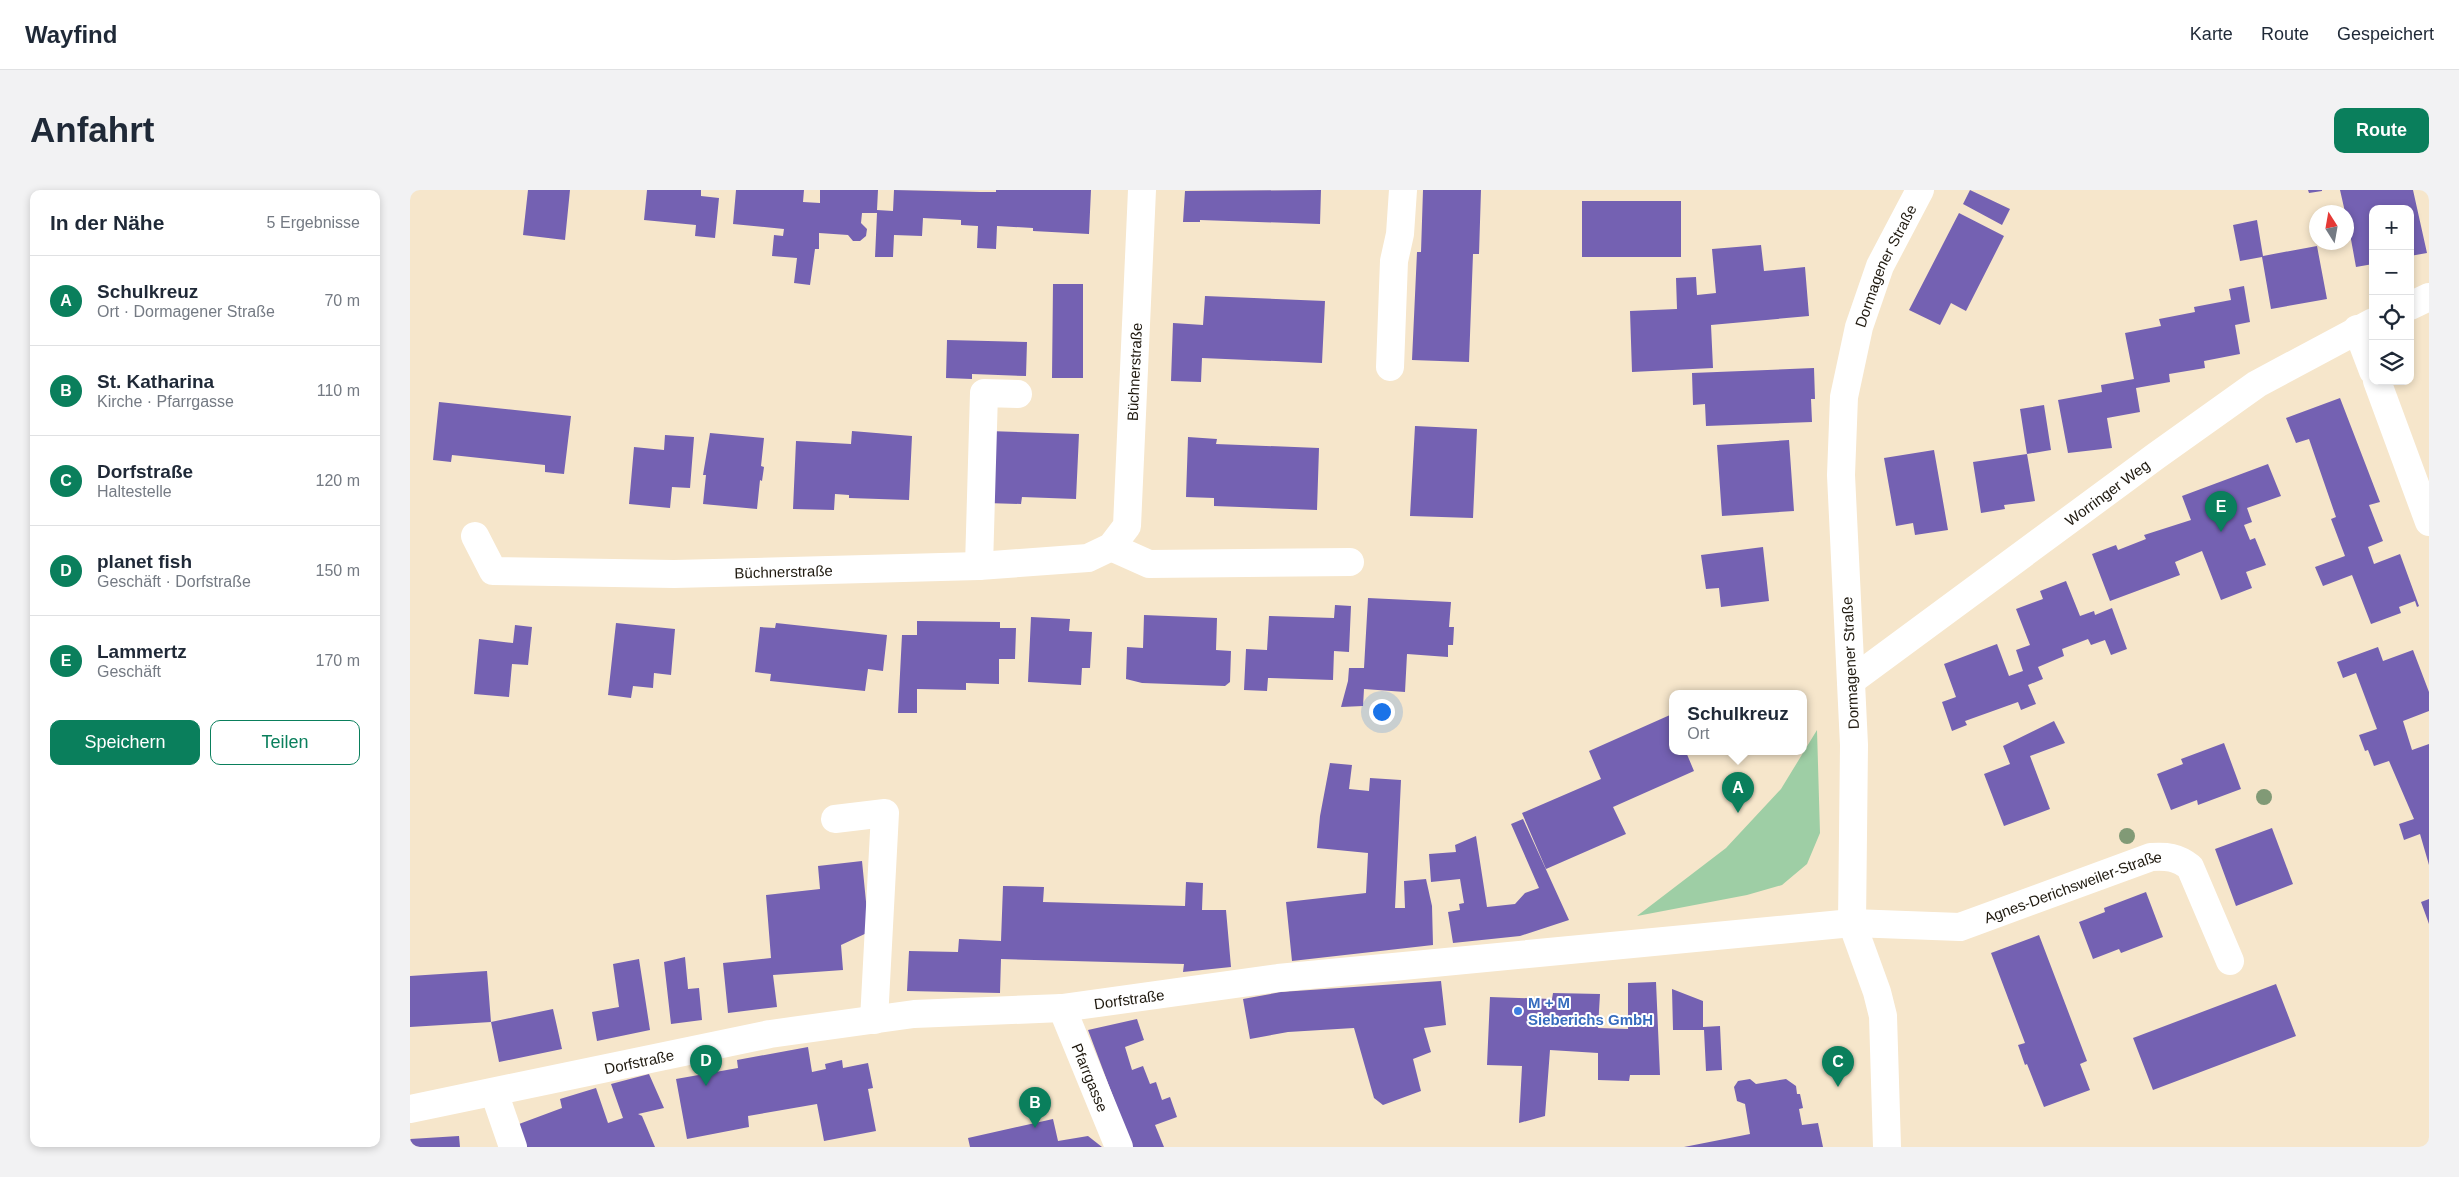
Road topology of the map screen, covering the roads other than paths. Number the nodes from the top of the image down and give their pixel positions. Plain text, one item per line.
1 (1142, 190) edge
2 (1403, 190) edge
3 (1920, 190) edge
4 (2429, 297) edge
5 (2414, 304) edge
6 (2365, 326) edge
7 (2369, 348) edge
8 (1390, 367) dead end
9 (2378, 385) edge
10 (1018, 394) dead end
11 (2429, 522) edge
12 (475, 536) dead end
13 (1111, 547) junction
14 (1350, 562) dead end
15 (979, 566) junction
16 (1851, 681) junction
17 (835, 819) dead end
18 (1852, 923) junction
19 (2230, 961) dead end
20 (1062, 1008) junction
21 (874, 1020) junction
22 (494, 1092) junction
23 (410, 1109) edge
24 (513, 1147) edge
25 (1119, 1147) edge
26 (1887, 1147) edge

1 - 13 street, Büchnerstraße
2 - 8 street
3 - 16 street, Dormagener Straße
4 - 5 street
6 - 7 street
6 - 16 street, Worringer Weg
9 - 11 street
10 - 15 street
12 - 15 street, Büchnerstraße
13 - 14 street
13 - 15 street, Büchnerstraße
16 - 18 street, Dormagener Straße
17 - 21 street
18 - 19 street, Agnes-Derichsweiler-Straße
18 - 20 street, Dorfstraße
18 - 26 street, Dormagener Straße
20 - 21 street, Dorfstraße
20 - 25 street, Pfarrgasse
21 - 22 street, Dorfstraße
22 - 23 street, Dorfstraße
22 - 24 street

